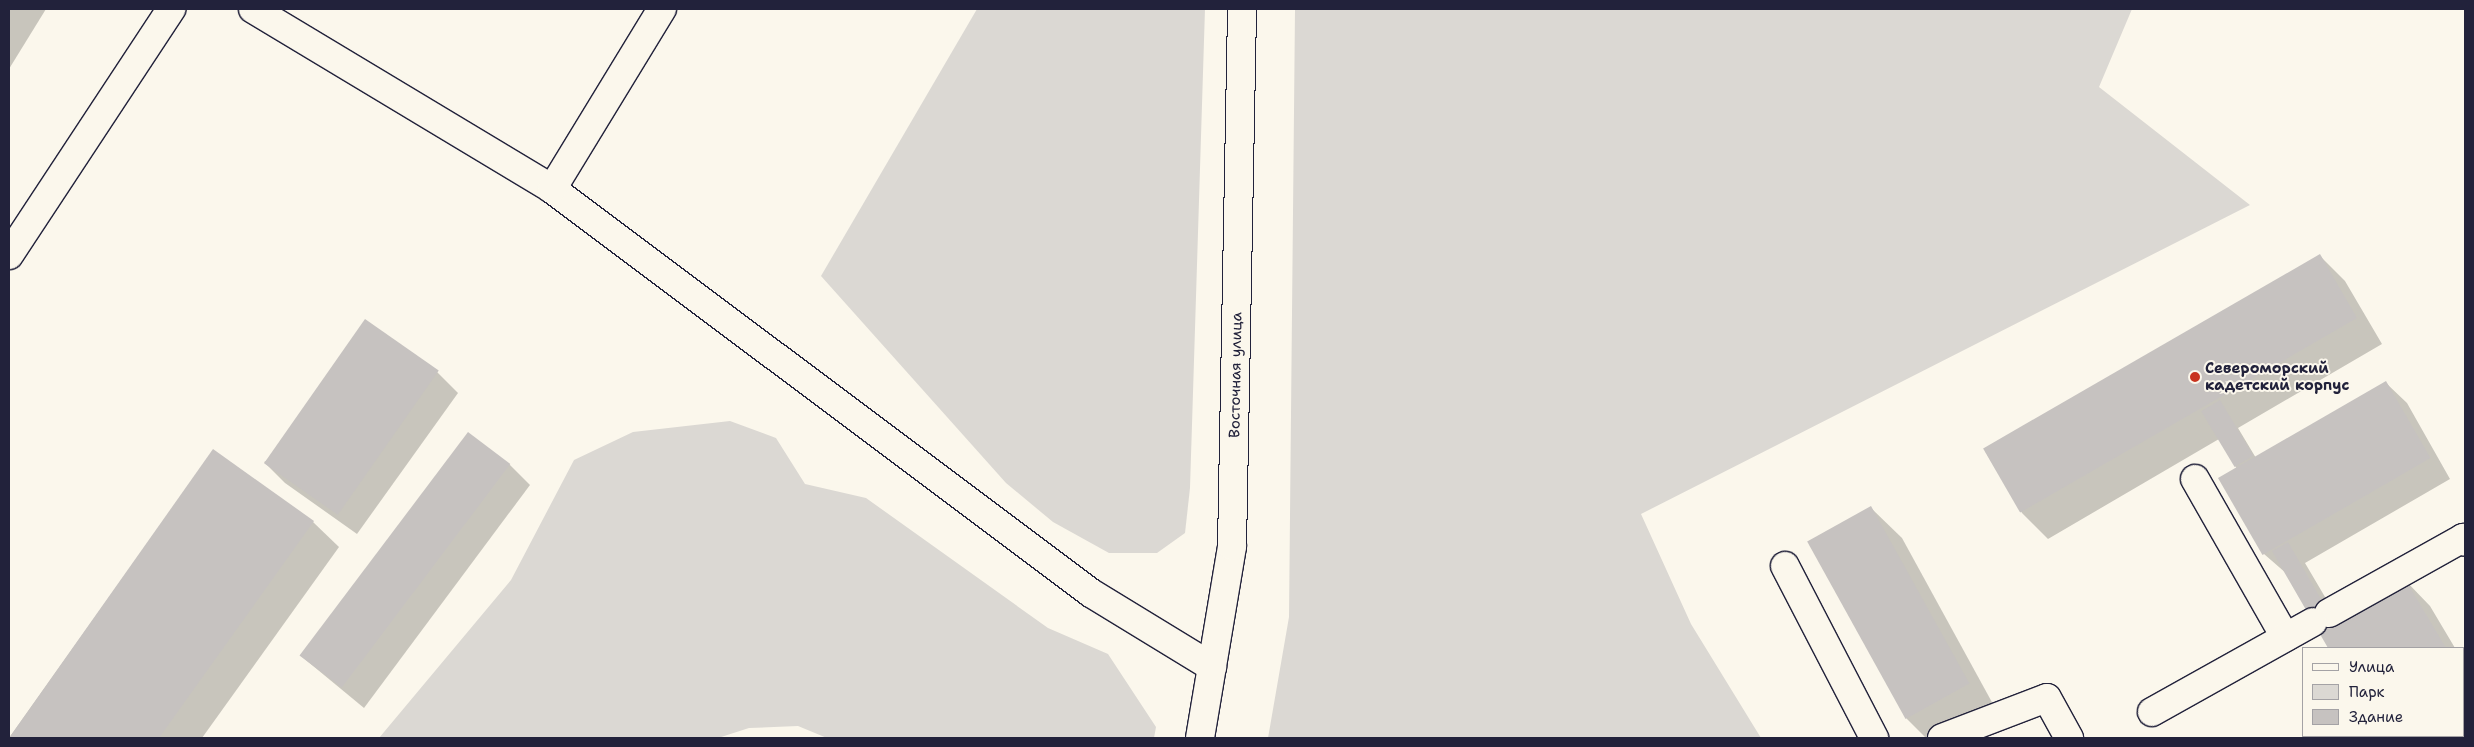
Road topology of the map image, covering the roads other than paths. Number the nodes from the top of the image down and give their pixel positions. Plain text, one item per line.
1 (171, 9) edge
2 (253, 9) edge
3 (662, 9) edge
4 (1242, 9) edge
5 (552, 190) junction
6 (9, 255) edge
7 (2195, 479) dead end
8 (2465, 542) edge
9 (1785, 566) dead end
10 (2285, 637) junction
11 (1212, 667) junction
12 (2152, 712) dead end
13 (1200, 738) edge
14 (1874, 738) edge
15 (1942, 738) edge
16 (2070, 738) edge

1 - 6 street
2 - 5 street
3 - 5 street
4 - 11 street, Восточная улица
5 - 11 street
7 - 10 street
8 - 10 street
9 - 14 street
10 - 12 street
11 - 13 street, Восточная улица
15 - 16 street

